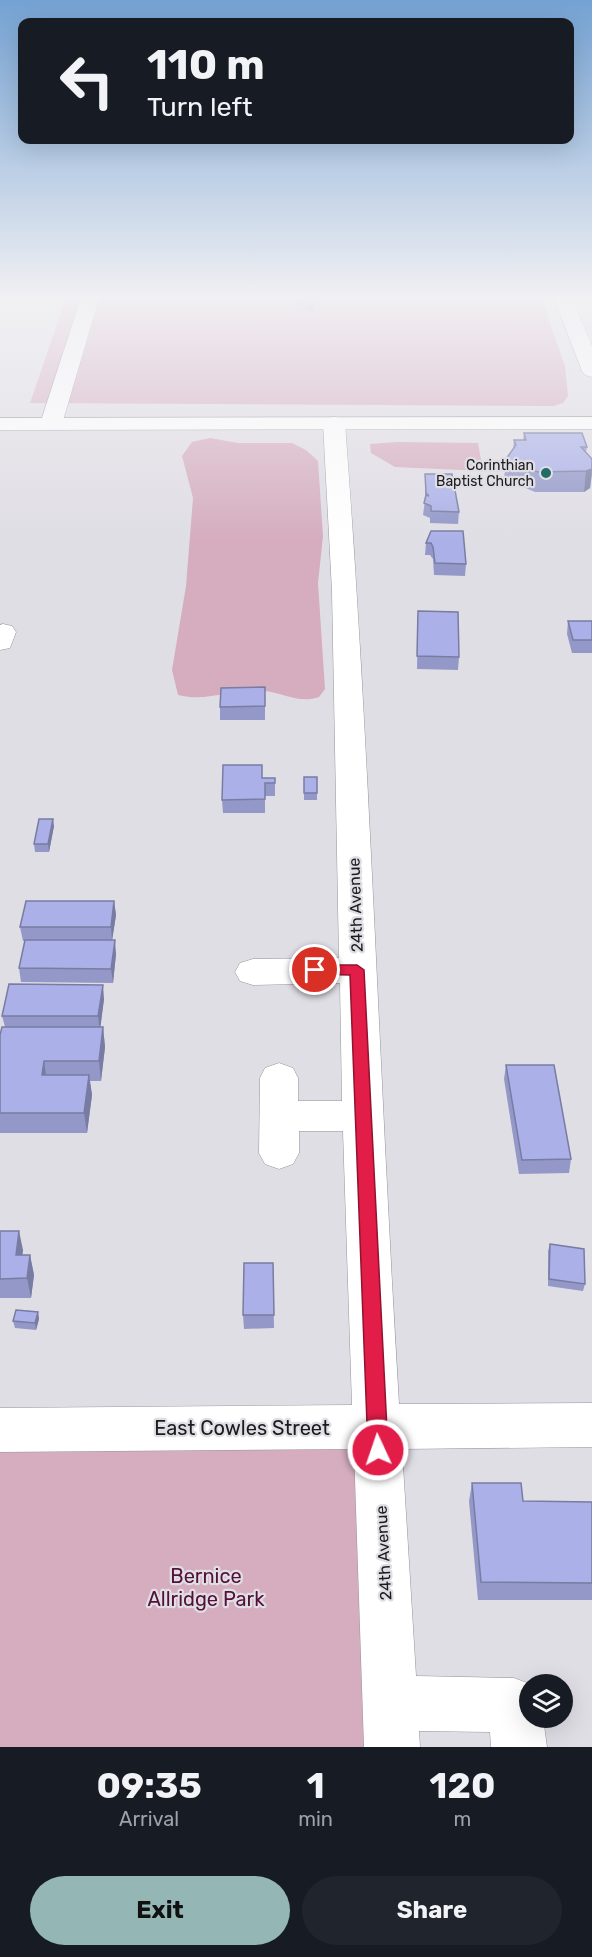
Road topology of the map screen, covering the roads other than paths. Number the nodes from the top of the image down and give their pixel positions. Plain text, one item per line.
1 (66, 377) edge
2 (334, 423) junction
3 (592, 423) edge
4 (0, 424) edge
5 (51, 424) junction
6 (357, 970) junction
7 (253, 972) dead end
8 (279, 1078) dead end
9 (362, 1116) junction
10 (592, 1425) edge
11 (377, 1427) junction
12 (0, 1430) edge
13 (391, 1725) edge
14 (519, 1747) edge

1 - 5 street
2 - 3 street
2 - 5 street
2 - 6 street, 24th Avenue
4 - 5 street
6 - 7 street
6 - 9 street, 24th Avenue
8 - 9 street
9 - 11 street, 24th Avenue
10 - 11 street, East Cowles Street
11 - 12 street, East Cowles Street
11 - 13 street, 24th Avenue
13 - 14 street

